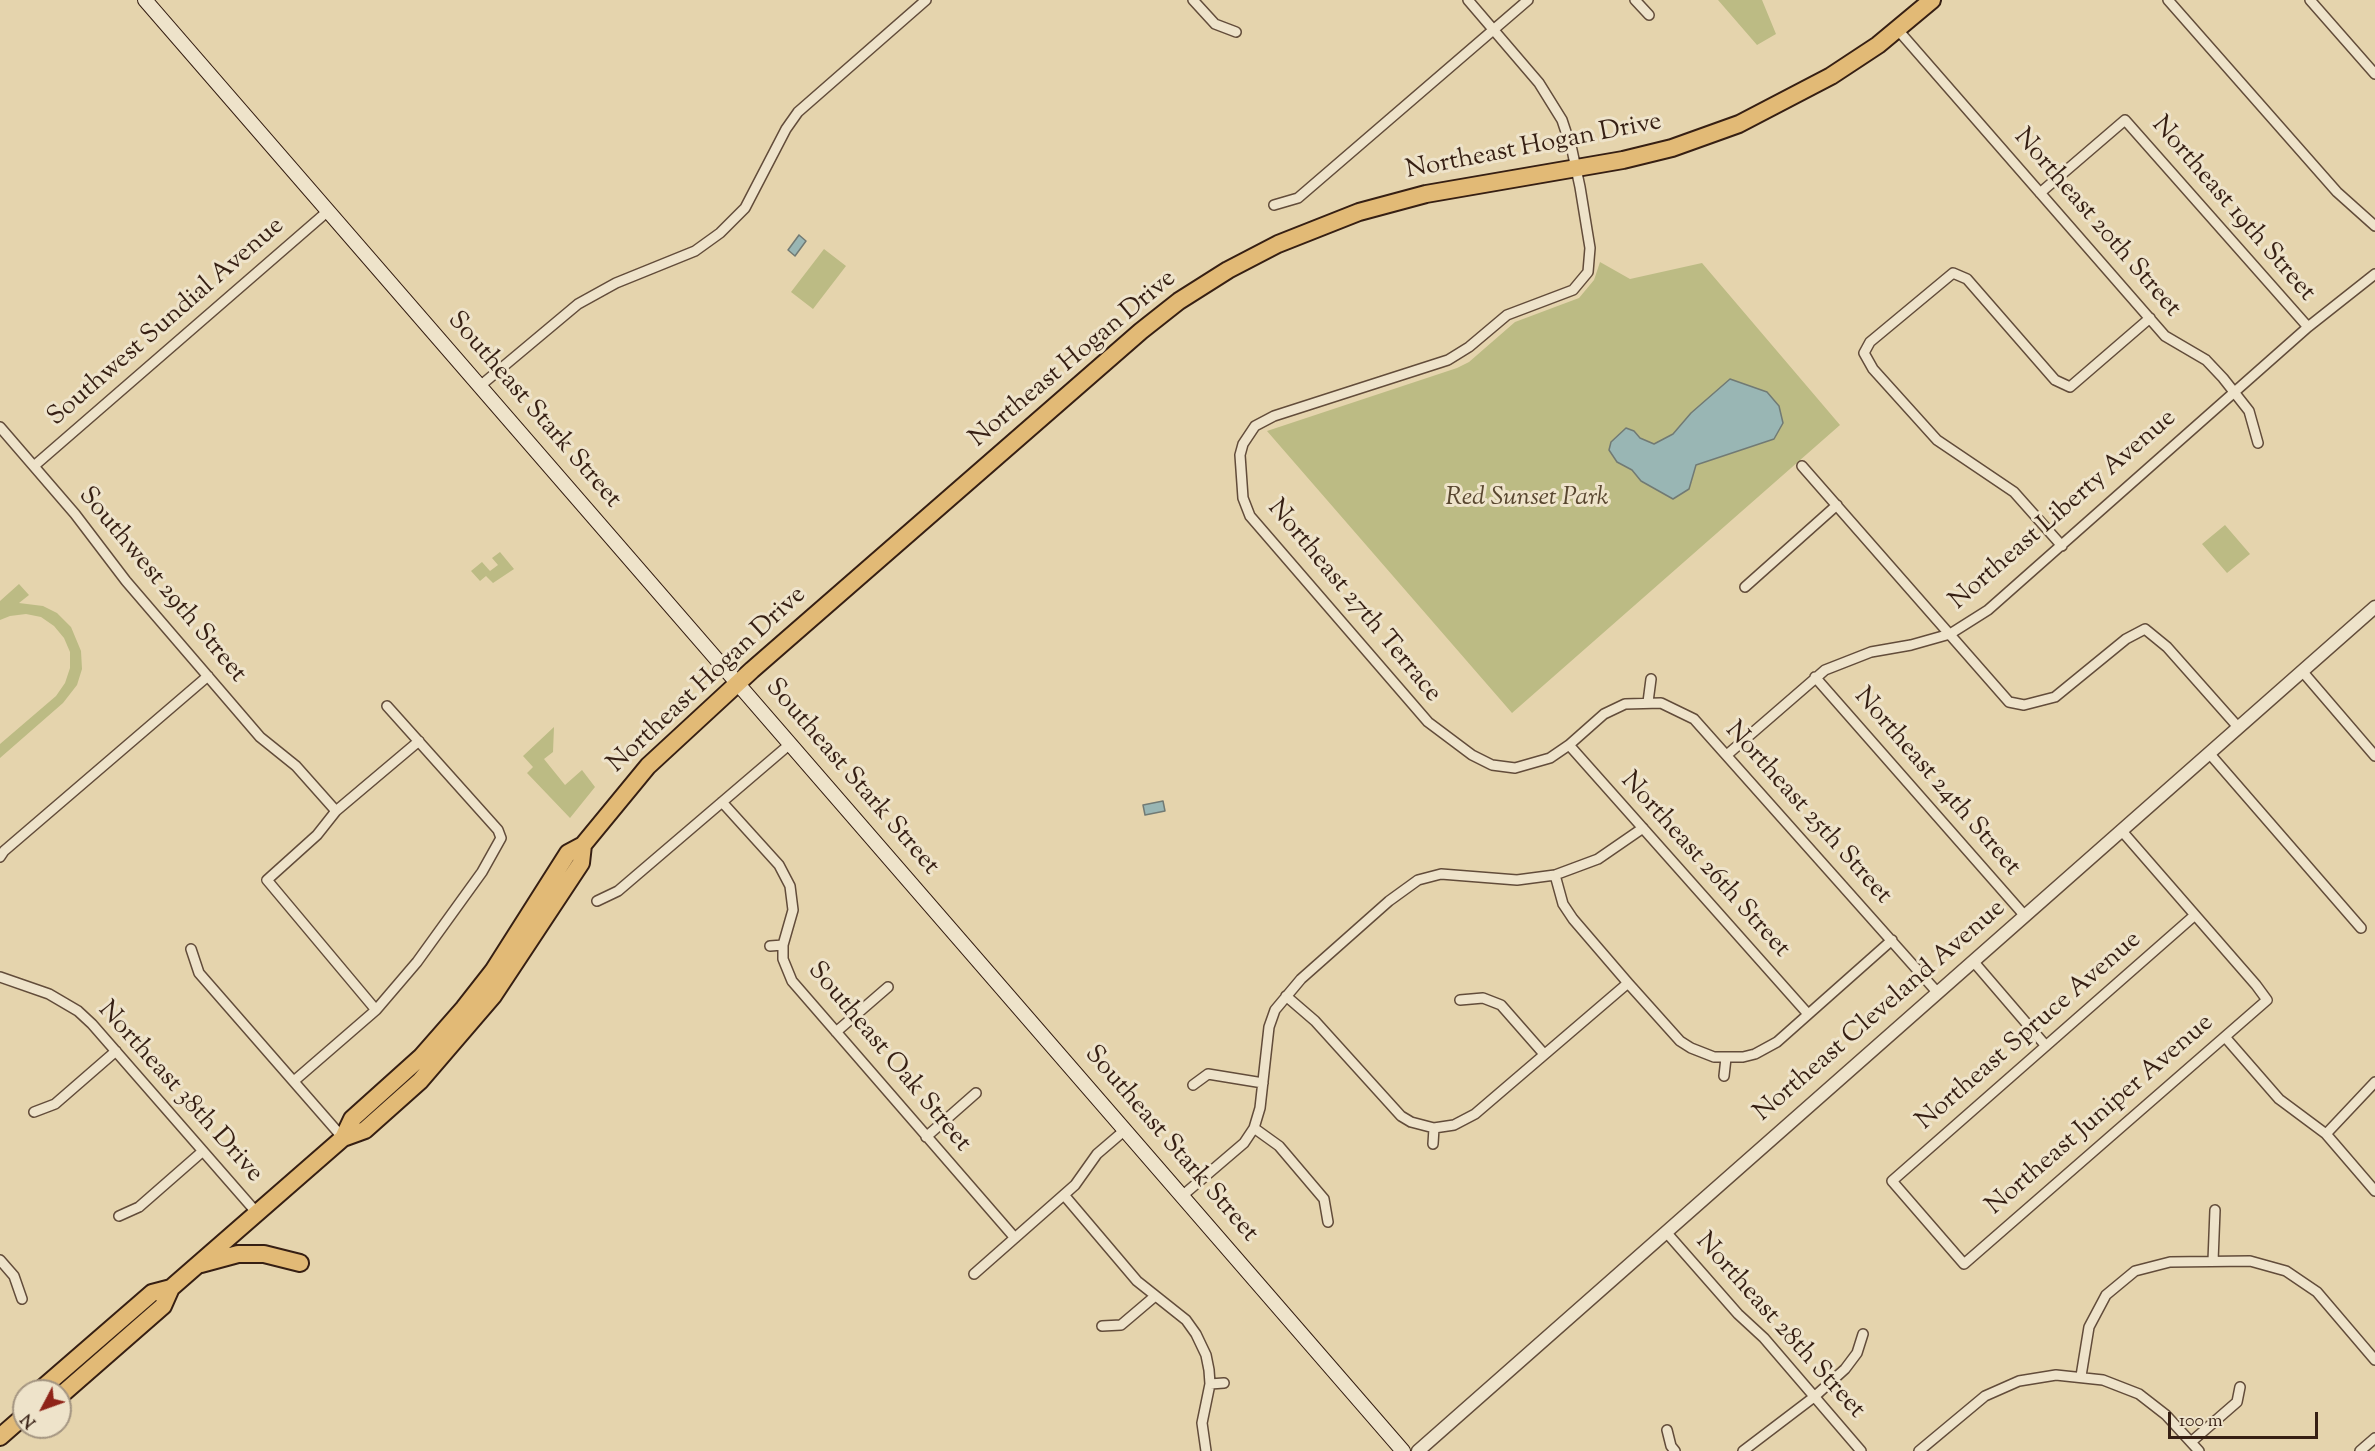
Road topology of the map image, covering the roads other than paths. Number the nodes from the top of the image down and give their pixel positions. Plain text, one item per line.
1 (145, 0) edge
2 (926, 0) edge
3 (1193, 0) edge
4 (1468, 0) edge
5 (1528, 0) edge
6 (1635, 0) edge
7 (1932, 0) edge
8 (2168, 0) edge
9 (2310, 0) edge
10 (1649, 15) dead end
11 (1494, 30) junction
12 (1898, 30) junction
13 (1236, 32) dead end
14 (2375, 74) edge
15 (1576, 169) junction
16 (2040, 193) junction
17 (1274, 205) dead end
18 (328, 211) junction
19 (2375, 226) edge
20 (2375, 274) edge
21 (2150, 318) junction
22 (2308, 327) junction
23 (480, 387) junction
24 (2235, 391) junction
25 (0, 427) edge
26 (2258, 443) dead end
27 (34, 466) junction
28 (1802, 466) dead end
29 (1837, 505) junction
30 (2062, 546) junction
31 (1745, 587) dead end
32 (2375, 607) edge
33 (1950, 634) junction
34 (2302, 671) junction
35 (208, 676) junction
36 (1815, 677) junction
37 (1651, 679) dead end
38 (738, 684) junction
39 (1648, 702) junction
40 (387, 706) dead end
41 (2238, 727) junction
42 (419, 741) junction
43 (790, 744) junction
44 (1569, 745) junction
45 (2209, 753) junction
46 (1728, 754) junction
47 (2375, 756) edge
48 (722, 802) junction
49 (336, 811) junction
50 (1642, 828) junction
51 (2121, 830) junction
52 (0, 857) edge
53 (1555, 875) junction
54 (597, 901) dead end
55 (2025, 915) junction
56 (2195, 915) junction
57 (2361, 928) dead end
58 (1892, 940) junction
59 (783, 945) junction
60 (770, 946) dead end
61 (191, 949) dead end
62 (1973, 961) junction
63 (0, 977) edge
64 (1628, 983) junction
65 (888, 987) dead end
66 (1937, 992) junction
67 (1286, 996) junction
68 (1460, 1000) dead end
69 (376, 1010) junction
70 (1808, 1014) junction
71 (836, 1032) junction
72 (2225, 1037) junction
73 (2046, 1046) junction
74 (116, 1052) junction
75 (1544, 1054) junction
76 (1726, 1058) junction
77 (1724, 1076) dead end
78 (294, 1081) junction
79 (2375, 1082) edge
80 (1263, 1083) junction
81 (1193, 1085) dead end
82 (976, 1093) dead end
83 (34, 1112) dead end
84 (1254, 1128) junction
85 (1434, 1128) junction
86 (1125, 1130) junction
87 (2326, 1134) junction
88 (926, 1137) junction
89 (343, 1138) junction
90 (1433, 1144) dead end
91 (203, 1151) junction
92 (1892, 1181) joint
93 (2375, 1191) edge
94 (1064, 1195) junction
95 (1182, 1196) junction
96 (2215, 1210) dead end
97 (257, 1213) junction
98 (119, 1216) dead end
99 (1328, 1222) dead end
100 (1666, 1232) junction
101 (1015, 1238) junction
102 (0, 1260) edge
103 (2213, 1261) junction
104 (300, 1263) dead end
105 (197, 1265) junction
106 (974, 1274) dead end
107 (171, 1288) junction
108 (1154, 1297) junction
109 (22, 1299) dead end
110 (1102, 1326) dead end
111 (1863, 1334) dead end
112 (2375, 1360) edge
113 (2080, 1376) junction
114 (53, 1379) edge
115 (1224, 1383) dead end
116 (1210, 1384) junction
117 (72, 1386) edge
118 (2240, 1387) dead end
119 (1814, 1397) junction
120 (12, 1426) edge
121 (1667, 1430) dead end
122 (0, 1437) edge
123 (2375, 1438) edge
124 (2191, 1442) junction
125 (1206, 1451) edge
126 (1403, 1451) edge
127 (1418, 1451) edge
128 (1675, 1451) edge
129 (1743, 1451) edge
130 (1861, 1451) edge
131 (1918, 1451) edge
132 (2199, 1451) edge
133 (2360, 1451) edge

1 - 18 main road, Southeast Stark Street
2 - 23 street
3 - 13 street
4 - 11 street
5 - 11 street
6 - 10 street
7 - 12 highway, Northeast Hogan Drive
8 - 19 street
9 - 14 street
11 - 15 street
11 - 17 street
12 - 15 highway, Northeast Hogan Drive
12 - 16 street, Northeast 20th Street
15 - 38 highway, Northeast Hogan Drive
15 - 44 street, Northeast 27th Terrace
16 - 21 street, Northeast 20th Street
16 - 22 street, Northeast 19th Street
18 - 23 main road, Southeast Stark Street
18 - 27 street, Southwest Sundial Avenue
20 - 22 street, Northeast Liberty Avenue
21 - 24 street, Northeast 20th Street
21 - 30 street
22 - 24 street, Northeast Liberty Avenue
23 - 38 main road, Southeast Stark Street
24 - 26 street, Northeast 20th Street
24 - 30 street, Northeast Liberty Avenue
25 - 27 street, Southwest 29th Street
27 - 35 street, Southwest 29th Street
28 - 29 street
29 - 31 street
29 - 33 street
30 - 33 street, Northeast Liberty Avenue
32 - 34 street, Northeast Cleveland Avenue
33 - 36 street, Northeast Liberty Avenue
33 - 41 street
34 - 41 street, Northeast Cleveland Avenue
34 - 47 street
35 - 49 street, Southwest 29th Street
35 - 52 street
36 - 46 street, Northeast Liberty Avenue
36 - 55 street, Northeast 24th Street
37 - 39 street
38 - 43 main road, Southeast Stark Street
38 - 89 highway, Northeast Hogan Drive
39 - 44 street, Northeast 27th Terrace
39 - 46 street, Northeast 25th Street
40 - 42 street
41 - 45 street, Northeast Cleveland Avenue
42 - 49 street
42 - 69 street
43 - 48 street
43 - 86 main road, Southeast Stark Street
44 - 50 street, Northeast 26th Street
45 - 51 street, Northeast Cleveland Avenue
45 - 57 street
46 - 58 street, Northeast 25th Street
48 - 54 street
48 - 59 street, Southeast Oak Street
49 - 69 street
50 - 53 street
50 - 70 street, Northeast 26th Street
51 - 55 street, Northeast Cleveland Avenue
51 - 56 street
53 - 64 street
53 - 67 street
55 - 62 street, Northeast Cleveland Avenue
56 - 72 street, Northeast Juniper Avenue
56 - 73 street, Northeast Spruce Avenue
58 - 66 street, Northeast 25th Street
58 - 70 street
59 - 60 street
59 - 71 street, Southeast Oak Street
61 - 78 street
62 - 66 street, Northeast Cleveland Avenue
62 - 73 street
63 - 74 street, Northeast 38th Drive
64 - 75 street
64 - 76 street
65 - 71 street
66 - 100 street, Northeast Cleveland Avenue
67 - 80 street
67 - 85 street
68 - 75 street
69 - 78 street
70 - 76 street
71 - 88 street, Southeast Oak Street
72 - 87 street
72 - 92 street, Northeast Juniper Avenue
73 - 92 street, Northeast Spruce Avenue
74 - 83 street
74 - 91 street, Northeast 38th Drive
75 - 85 street
76 - 77 street
78 - 89 street
79 - 87 street
80 - 81 street
80 - 84 street
82 - 88 street
84 - 95 street
84 - 99 street
85 - 90 street
86 - 94 street
86 - 95 main road, Southeast Stark Street
87 - 93 street
88 - 101 street, Southeast Oak Street
89 - 97 highway, Northeast Hogan Drive
91 - 97 street, Northeast 38th Drive
91 - 98 street
94 - 101 street
94 - 108 street
95 - 126 main road, Southeast Stark Street
96 - 103 street
97 - 105 highway, Northeast Hogan Drive
100 - 119 street, Northeast 28th Street
100 - 127 street, Northeast Cleveland Avenue
101 - 106 street
102 - 109 street
103 - 112 street
103 - 113 street
104 - 105 highway
105 - 107 highway, Northeast Hogan Drive
107 - 114 highway, Northeast Hogan Drive
107 - 117 highway, Northeast Hogan Drive
108 - 110 street
108 - 116 street
111 - 119 street
113 - 124 street
113 - 131 street
115 - 116 street
116 - 125 street
118 - 124 street
119 - 129 street
119 - 130 street, Northeast 28th Street
120 - 122 highway
121 - 128 street
123 - 133 street
124 - 132 street

